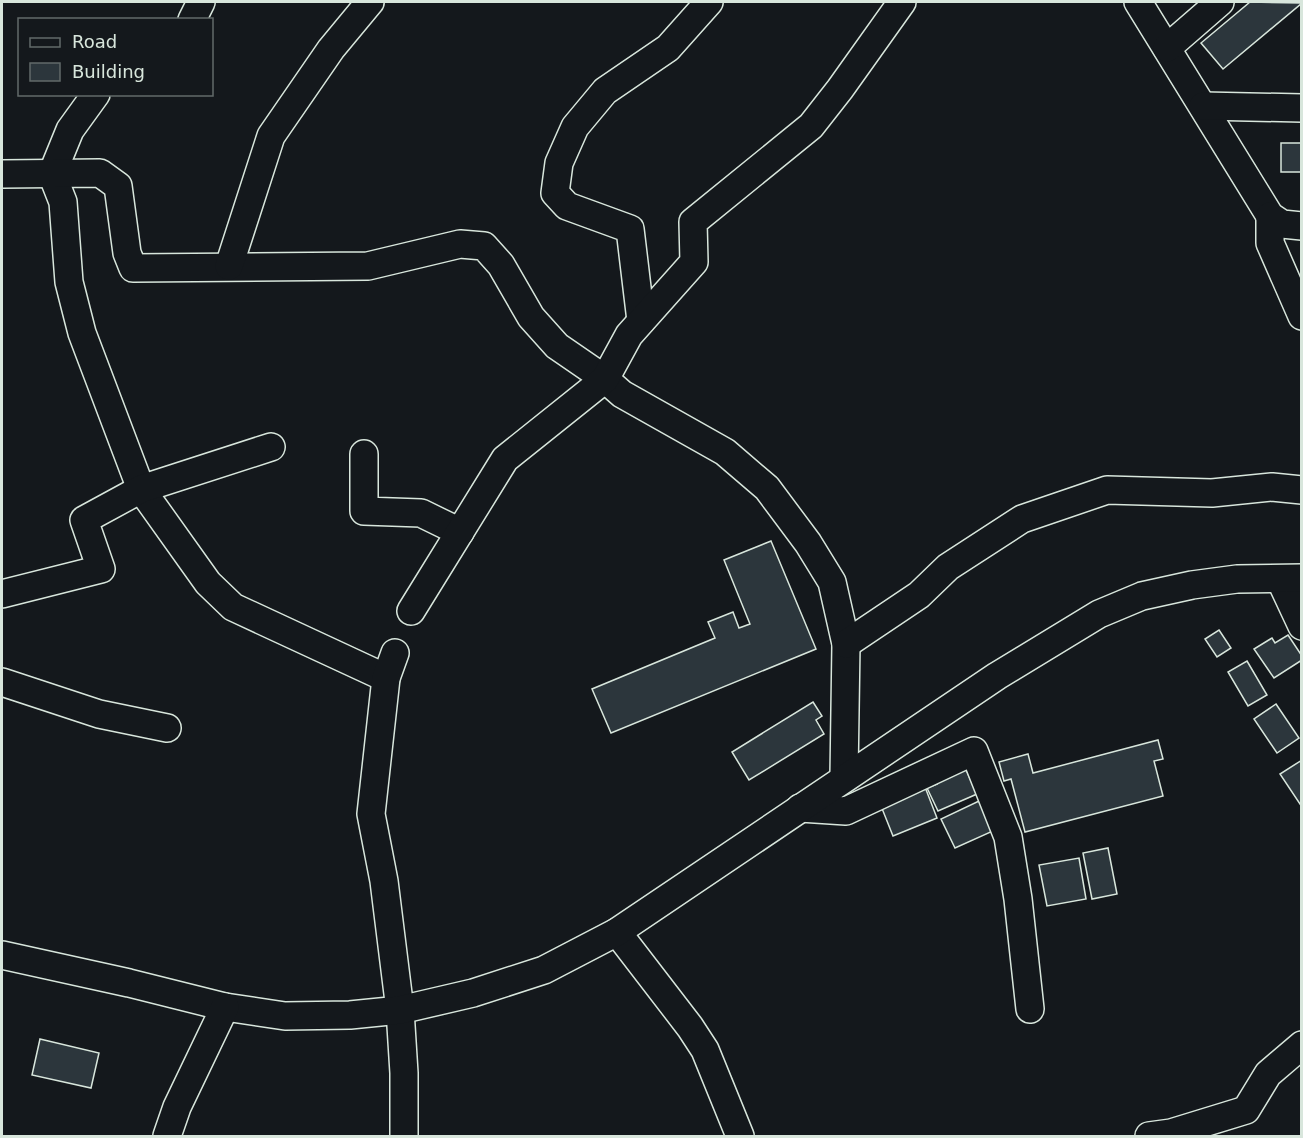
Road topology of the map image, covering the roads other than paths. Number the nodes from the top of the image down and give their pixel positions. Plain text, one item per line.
1 (201, 2) edge
2 (370, 2) edge
3 (709, 2) edge
4 (902, 2) edge
5 (1138, 2) edge
6 (1221, 2) edge
7 (193, 18) edge
8 (1167, 48) junction
9 (95, 96) edge
10 (1203, 106) junction
11 (1302, 108) edge
12 (2, 174) edge
13 (52, 174) junction
14 (1270, 216) junction
15 (1302, 226) edge
16 (229, 266) junction
17 (1299, 306) edge
18 (641, 321) junction
19 (605, 379) junction
20 (271, 447) dead end
21 (364, 454) dead end
22 (141, 489) junction
23 (1302, 490) edge
24 (460, 532) junction
25 (1291, 578) edge
26 (2, 594) edge
27 (411, 611) dead end
28 (1302, 626) edge
29 (846, 644) junction
30 (395, 653) dead end
31 (386, 678) junction
32 (2, 682) edge
33 (167, 728) dead end
34 (844, 777) junction
35 (800, 808) junction
36 (617, 932) junction
37 (2, 955) edge
38 (225, 1007) junction
39 (1030, 1009) dead end
40 (400, 1010) junction
41 (1302, 1045) edge
42 (167, 1137) edge
43 (404, 1137) edge
44 (740, 1137) edge
45 (1149, 1137) edge

1 - 7 street
2 - 16 street
3 - 18 street
4 - 18 street
5 - 8 street
6 - 8 street
8 - 10 street
9 - 13 street
10 - 11 street
10 - 14 street
12 - 13 street
13 - 16 street
13 - 22 street
14 - 15 street
14 - 17 street
16 - 19 street
18 - 19 street
19 - 24 street
19 - 29 street
20 - 22 street
21 - 24 street
22 - 26 street
22 - 31 street
23 - 29 street
24 - 27 street
25 - 28 street
25 - 34 street
29 - 34 street
30 - 31 street
31 - 40 street
32 - 33 street
34 - 35 street
35 - 36 street
35 - 39 street
36 - 40 street
36 - 44 street
37 - 38 street
38 - 40 street
38 - 42 street
40 - 43 street
41 - 45 street

